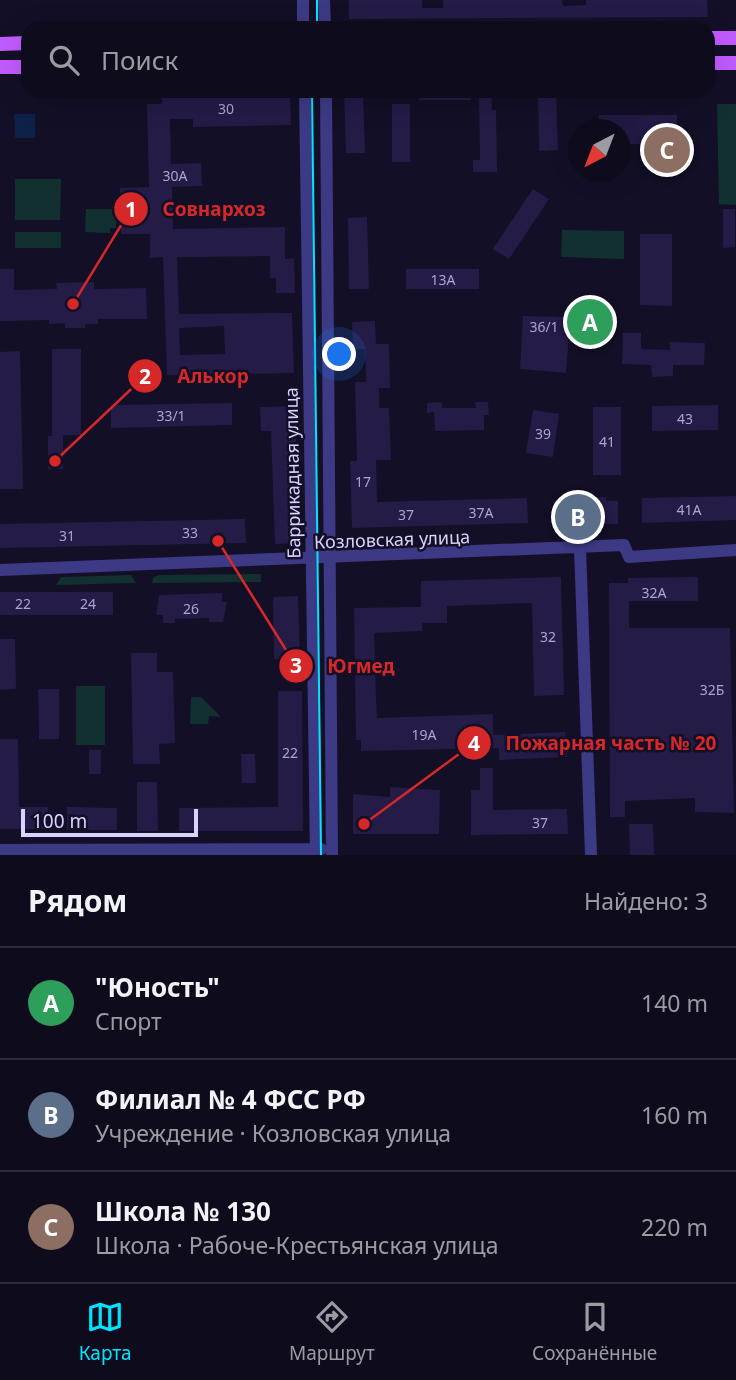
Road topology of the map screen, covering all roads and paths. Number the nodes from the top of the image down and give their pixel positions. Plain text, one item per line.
1 (303, 0) edge
2 (324, 0) edge
3 (303, 21) edge
4 (325, 21) edge
5 (715, 38) edge
6 (736, 38) edge
7 (21, 43) edge
8 (0, 44) edge
9 (736, 62) edge
10 (715, 63) edge
11 (0, 67) edge
12 (21, 67) edge
13 (304, 98) edge
14 (326, 98) edge
15 (580, 548) junction
16 (736, 550) edge
17 (310, 559) junction
18 (331, 559) junction
19 (0, 570) edge
20 (0, 850) edge
21 (316, 852) edge
22 (332, 853) edge
23 (590, 855) edge

1 - 3 street
2 - 4 street
5 - 6 main road
7 - 8 main road
9 - 10 main road
11 - 12 main road
13 - 17 street, Баррикадная улица
14 - 18 street
15 - 16 street, Козловская улица
15 - 18 street, Козловская улица
15 - 23 street
17 - 18 street, Козловская улица
17 - 19 street, Козловская улица
17 - 21 street, Баррикадная улица
18 - 22 street
20 - 21 street
21 - 22 street

